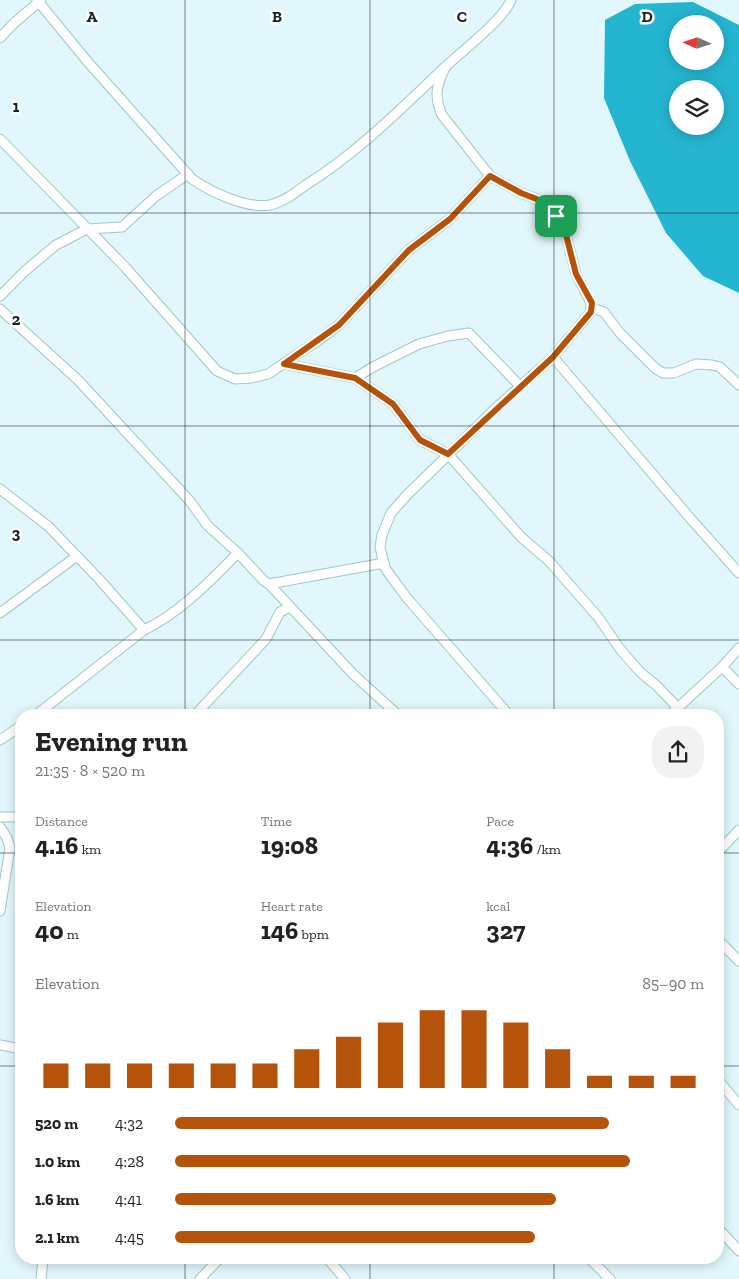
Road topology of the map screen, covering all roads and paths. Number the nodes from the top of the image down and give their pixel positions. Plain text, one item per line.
1 (39, 1) edge
2 (512, 1) edge
3 (0, 38) edge
4 (445, 68) junction
5 (0, 139) edge
6 (188, 174) junction
7 (490, 176) junction
8 (87, 229) junction
9 (0, 296) edge
10 (0, 308) edge
11 (592, 308) junction
12 (553, 357) junction
13 (284, 364) junction
14 (355, 378) junction
15 (739, 385) edge
16 (520, 386) junction
17 (448, 454) junction
18 (0, 489) edge
19 (238, 553) junction
20 (77, 556) junction
21 (384, 564) junction
22 (739, 573) edge
23 (268, 584) junction
24 (290, 607) junction
25 (0, 613) edge
26 (144, 630) junction
27 (739, 648) edge
28 (722, 666) junction
29 (739, 684) edge
30 (678, 708) joint
31 (44, 709) edge
32 (201, 709) edge
33 (391, 709) edge
34 (504, 709) edge
35 (15, 730) edge
36 (0, 740) edge
37 (0, 817) edge
38 (15, 817) edge
39 (0, 827) edge
40 (739, 830) edge
41 (724, 846) edge
42 (0, 911) edge
43 (724, 946) edge
44 (739, 961) edge
45 (0, 1045) edge
46 (15, 1048) edge
47 (724, 1087) edge
48 (739, 1105) edge
49 (724, 1235) edge
50 (739, 1251) edge
51 (42, 1264) edge
52 (214, 1264) edge
53 (333, 1264) edge
54 (595, 1264) edge
55 (41, 1279) edge
56 (200, 1279) edge
57 (345, 1279) edge
58 (610, 1279) edge

1 - 3 street
1 - 6 street
2 - 4 street
4 - 6 street
4 - 7 street
5 - 8 street
6 - 8 street
7 - 11 street
7 - 13 street
8 - 9 street
8 - 13 street
10 - 19 street
11 - 12 street
11 - 15 street
12 - 16 street
12 - 22 street
13 - 14 street
14 - 16 street
14 - 17 street
16 - 17 street
17 - 21 street
17 - 30 street
18 - 20 street
19 - 23 street
19 - 26 street
20 - 25 street
20 - 26 street
21 - 23 street
21 - 34 street
23 - 24 street
24 - 32 street
24 - 33 street
26 - 31 street
27 - 28 street
28 - 29 street
28 - 30 street
35 - 36 street
37 - 38 street
39 - 42 street
40 - 41 street
43 - 44 street
45 - 46 street
47 - 48 street
49 - 50 street
51 - 55 street
52 - 56 street
53 - 57 street
54 - 58 street

